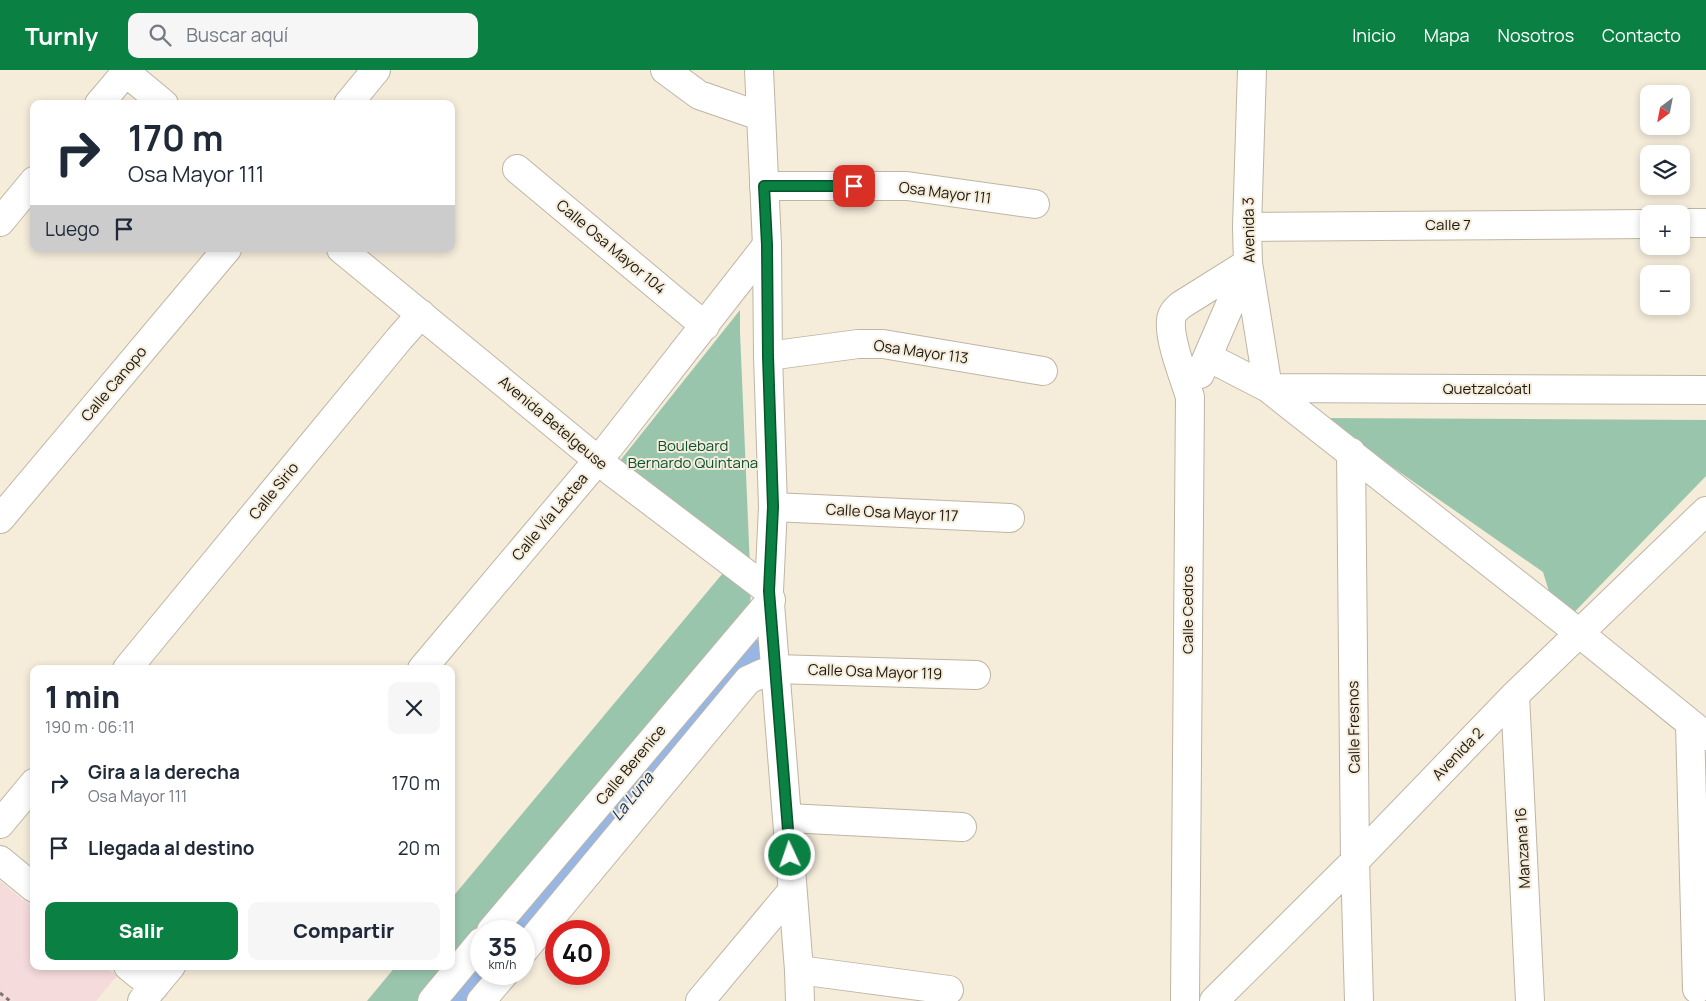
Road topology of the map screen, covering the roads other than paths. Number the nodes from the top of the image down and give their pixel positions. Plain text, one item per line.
1 (376, 70) edge
2 (665, 70) edge
3 (759, 70) edge
4 (1252, 70) edge
5 (125, 71) edge
6 (102, 100) edge
7 (159, 100) edge
8 (351, 100) edge
9 (760, 116) junction
10 (516, 168) dead end
11 (764, 186) junction
12 (30, 187) edge
13 (1035, 204) dead end
14 (0, 222) edge
15 (1690, 223) edge
16 (1706, 223) edge
17 (1640, 224) edge
18 (1247, 227) junction
19 (767, 245) junction
20 (224, 252) edge
21 (345, 252) edge
22 (1248, 263) junction
23 (421, 314) junction
24 (705, 326) junction
25 (768, 356) junction
26 (1208, 357) junction
27 (1043, 371) dead end
28 (1268, 388) junction
29 (1706, 390) edge
30 (1190, 397) junction
31 (1351, 452) junction
32 (598, 461) junction
33 (773, 507) junction
34 (1706, 511) edge
35 (1010, 518) dead end
36 (0, 520) edge
37 (770, 595) junction
38 (1579, 632) junction
39 (130, 665) edge
40 (425, 665) edge
41 (775, 669) junction
42 (976, 675) dead end
43 (1515, 695) junction
44 (1698, 730) edge
45 (30, 788) edge
46 (788, 818) junction
47 (0, 824) edge
48 (962, 827) dead end
49 (0, 860) edge
50 (1355, 861) junction
51 (30, 885) edge
52 (792, 891) junction
53 (500, 920) edge
54 (535, 937) edge
55 (470, 955) edge
56 (131, 970) edge
57 (168, 970) edge
58 (800, 970) junction
59 (495, 985) edge
60 (949, 990) dead end
61 (1696, 990) edge
62 (148, 994) edge
63 (432, 1001) edge
64 (481, 1001) edge
65 (700, 1001) edge
66 (800, 1001) edge
67 (1185, 1001) edge
68 (1214, 1001) edge
69 (1359, 1001) edge
70 (1530, 1001) edge

1 - 8 street
2 - 9 street
3 - 9 street
4 - 18 street, Avenida 3
5 - 6 street
5 - 7 street
9 - 11 street
10 - 24 street, Calle Osa Mayor 104
11 - 13 street, Osa Mayor 111
11 - 19 street
12 - 14 street
15 - 16 street
17 - 18 street, Calle 7
18 - 22 street, Avenida 3
19 - 24 street, Calle Vía Láctea
19 - 25 street
20 - 36 street, Calle Canopo
21 - 23 street, Avenida Betelgeuse
22 - 26 street
22 - 28 street, Avenida 3
22 - 30 street, Calle Cedros
23 - 32 street, Avenida Betelgeuse
23 - 39 street, Calle Sirio
24 - 32 street, Calle Vía Láctea
25 - 27 street, Osa Mayor 113
25 - 33 street
26 - 28 street
26 - 30 street
28 - 29 street, Quetzalcóatl
28 - 31 street
30 - 67 street, Calle Cedros
31 - 38 street
31 - 50 street, Calle Fresnos
32 - 37 street, Avenida Betelgeuse
32 - 40 street, Calle Vía Láctea
33 - 35 street, Calle Osa Mayor 117
33 - 37 street
34 - 38 street, Avenida 2
37 - 41 street
37 - 53 street, Calle Berenice
38 - 43 street, Avenida 2
38 - 44 street
41 - 42 street, Calle Osa Mayor 119
41 - 46 street
41 - 54 street
43 - 50 street, Avenida 2
43 - 70 street, Manzana 16
44 - 61 street
45 - 47 street
46 - 48 street
46 - 52 street
49 - 51 street
50 - 68 street, Avenida 2
50 - 69 street, Calle Fresnos
52 - 58 street
52 - 65 street
55 - 63 street
56 - 62 street
57 - 62 street
58 - 60 street
58 - 66 street
59 - 64 street

